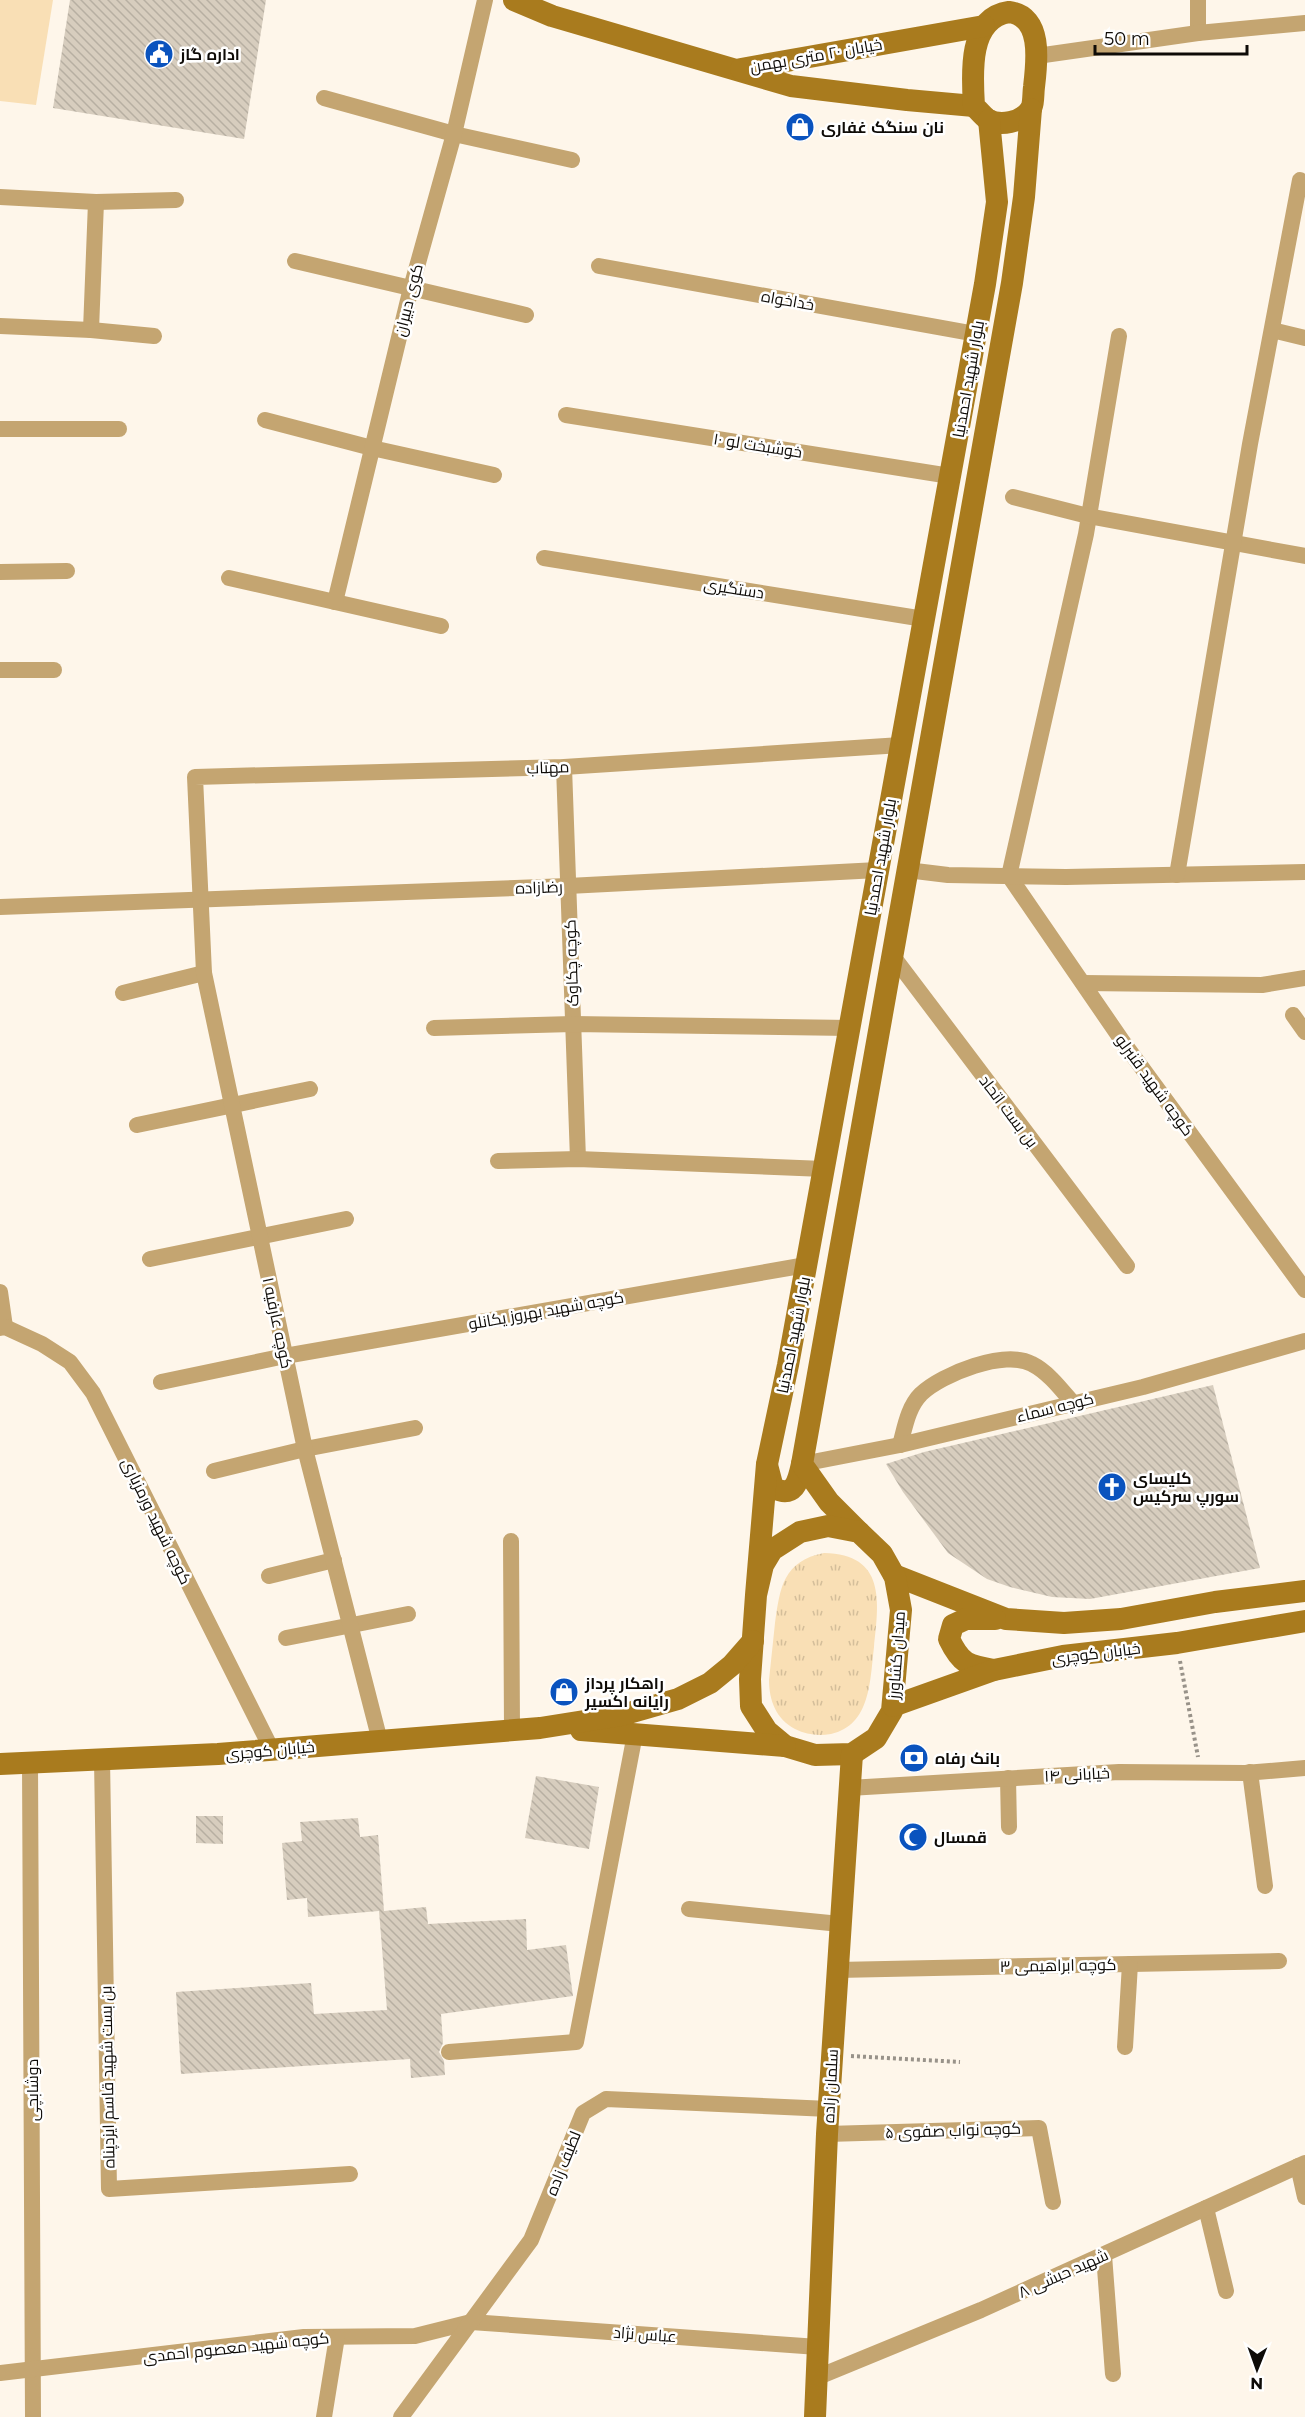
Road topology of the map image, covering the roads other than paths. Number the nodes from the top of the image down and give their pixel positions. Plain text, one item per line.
1 (485, 0) edge
2 (514, 0) edge
3 (1198, 0) edge
4 (1026, 9) edge
5 (991, 14) edge
6 (1305, 23) edge
7 (1198, 33) junction
8 (1037, 56) junction
9 (736, 69) junction
10 (324, 98) dead end
11 (1031, 109) junction
12 (981, 113) junction
13 (454, 134) junction
14 (572, 160) dead end
15 (1300, 180) dead end
16 (0, 197) edge
17 (176, 200) dead end
18 (96, 202) junction
19 (295, 261) dead end
20 (600, 266) dead end
21 (411, 288) junction
22 (526, 315) dead end
23 (0, 326) edge
24 (92, 330) junction
25 (1272, 330) junction
26 (976, 334) junction
27 (154, 336) dead end
28 (1119, 336) dead end
29 (1305, 338) edge
30 (566, 415) dead end
31 (265, 420) dead end
32 (0, 429) edge
33 (119, 429) dead end
34 (372, 448) junction
35 (494, 474) dead end
36 (950, 476) junction
37 (1013, 497) dead end
38 (1088, 516) junction
39 (1233, 543) junction
40 (1305, 556) edge
41 (544, 558) dead end
42 (68, 571) dead end
43 (0, 572) edge
44 (229, 578) dead end
45 (335, 602) junction
46 (924, 619) junction
47 (441, 626) dead end
48 (0, 670) edge
49 (54, 670) dead end
50 (901, 745) junction
51 (564, 767) junction
52 (195, 777) joint
53 (878, 870) junction
54 (907, 870) junction
55 (1305, 872) edge
56 (1177, 874) junction
57 (1009, 876) junction
58 (568, 886) junction
59 (200, 900) junction
60 (0, 908) edge
61 (892, 955) junction
62 (204, 973) junction
63 (1305, 978) edge
64 (1083, 983) junction
65 (123, 993) dead end
66 (1293, 1015) dead end
67 (573, 1024) junction
68 (434, 1028) dead end
69 (850, 1028) junction
70 (1305, 1032) edge
71 (310, 1089) dead end
72 (232, 1104) junction
73 (137, 1125) dead end
74 (578, 1160) junction
75 (498, 1161) dead end
76 (824, 1170) junction
77 (346, 1219) dead end
78 (260, 1238) junction
79 (150, 1259) dead end
80 (806, 1264) junction
81 (1127, 1266) dead end
82 (1305, 1290) edge
83 (0, 1292) edge
84 (2, 1328) edge
85 (1305, 1341) edge
86 (285, 1356) junction
87 (161, 1382) dead end
88 (1072, 1402) junction
89 (415, 1428) dead end
90 (900, 1445) junction
91 (305, 1449) junction
92 (766, 1464) junction
93 (802, 1464) junction
94 (214, 1471) dead end
95 (860, 1532) junction
96 (511, 1541) dead end
97 (334, 1560) junction
98 (894, 1575) junction
99 (269, 1576) dead end
100 (1305, 1591) edge
101 (756, 1595) junction
102 (408, 1614) dead end
103 (1006, 1619) junction
104 (1305, 1621) edge
105 (350, 1624) junction
106 (286, 1638) dead end
107 (753, 1641) junction
108 (994, 1670) junction
109 (893, 1706) junction
110 (540, 1728) junction
111 (512, 1730) junction
112 (635, 1734) junction
113 (380, 1741) junction
114 (785, 1746) junction
115 (272, 1750) junction
116 (852, 1754) junction
117 (102, 1759) junction
118 (30, 1762) junction
119 (0, 1764) edge
120 (1305, 1768) edge
121 (1250, 1772) junction
122 (1008, 1778) junction
123 (849, 1788) junction
124 (1009, 1827) dead end
125 (1265, 1886) dead end
126 (689, 1909) dead end
127 (840, 1924) junction
128 (1279, 1961) dead end
129 (1130, 1964) junction
130 (837, 1970) junction
131 (1125, 2047) dead end
132 (449, 2052) dead end
133 (829, 2109) junction
134 (827, 2134) junction
135 (1302, 2165) edge
136 (350, 2174) dead end
137 (1305, 2197) edge
138 (1053, 2202) dead end
139 (1206, 2208) junction
140 (1104, 2255) junction
141 (1226, 2291) dead end
142 (471, 2322) junction
143 (337, 2337) junction
144 (818, 2347) junction
145 (33, 2370) junction
146 (0, 2373) edge
147 (1113, 2374) dead end
148 (818, 2377) junction
149 (33, 2417) edge
150 (324, 2417) edge
151 (401, 2417) edge
152 (815, 2417) edge

1 - 13 street, کوی دبیران
2 - 9 main road, خیابان ۲۰ متری بهمن
3 - 7 street
4 - 5 main road, خیابان ۲۰ متری بهمن
4 - 8 main road, بلوار شهید احمدنیا
5 - 9 main road, خیابان ۲۰ متری بهمن
5 - 12 main road, بلوار شهید احمدنیا
6 - 7 street
7 - 8 street
8 - 11 main road, بلوار شهید احمدنیا
9 - 12 main road
10 - 13 street
11 - 12 main road
11 - 54 main road, بلوار شهید احمدنیا
12 - 26 main road, بلوار شهید احمدنیا
13 - 14 street
13 - 21 street, کوی دبیران
15 - 25 street
16 - 18 street
17 - 18 street
18 - 24 street
19 - 21 street
20 - 26 street, خداخواه
21 - 22 street
21 - 34 street, کوی دبیران
23 - 24 street
24 - 27 street
25 - 29 street
25 - 39 street
26 - 36 main road, بلوار شهید احمدنیا
28 - 38 street
30 - 36 street, خوشبخت لو ۱۰
31 - 34 street
32 - 33 street
34 - 35 street
34 - 45 street, کوی دبیران
36 - 46 main road, بلوار شهید احمدنیا
37 - 38 street
38 - 39 street
38 - 57 street
39 - 40 street
39 - 56 street
41 - 46 street, دستگیری
42 - 43 street
44 - 45 street
45 - 47 street
46 - 50 main road, بلوار شهید احمدنیا
48 - 49 street
50 - 51 street, مهتاب
50 - 53 main road, بلوار شهید احمدنیا
51 - 52 street, مهتاب
51 - 58 street, کوچه چکاوک
52 - 59 street, کوچه عارفیه ۱
53 - 58 street, رضازاده
53 - 69 main road, بلوار شهید احمدنیا
54 - 57 street
54 - 61 main road, بلوار شهید احمدنیا
55 - 56 street
56 - 57 street
57 - 64 street, کوچه شهید قنبرلو
58 - 59 street, رضازاده
58 - 67 street, کوچه چکاوک
59 - 60 street, رضازاده
59 - 62 street, کوچه عارفیه ۱
61 - 81 street, بن بست اتحاد
61 - 93 main road, بلوار شهید احمدنیا
62 - 65 street
62 - 72 street, کوچه عارفیه ۱
63 - 64 street
64 - 82 street, کوچه شهید قنبرلو
66 - 70 street
67 - 68 street
67 - 69 street
67 - 74 street, کوچه چکاوک
69 - 76 main road, بلوار شهید احمدنیا
71 - 72 street
72 - 73 street
72 - 78 street, کوچه عارفیه ۱
74 - 75 street
74 - 76 street
76 - 80 main road, بلوار شهید احمدنیا
77 - 78 street
78 - 79 street
78 - 86 street, کوچه عارفیه ۱
80 - 86 street, کوچه شهید بهروز یکانلو
80 - 92 main road, بلوار شهید احمدنیا
83 - 84 street
84 - 115 street, کوچه شهید ورمزیاری
85 - 88 street, کوچه سماء
86 - 87 street, کوچه شهید بهروز یکانلو
86 - 91 street, کوچه عارفیه ۱
88 - 90 street, کوچه سماء
88 - 90 street
89 - 91 street
90 - 93 street, کوچه سماء
91 - 94 street
91 - 97 street, کوچه عارفیه ۱
92 - 93 main road, بلوار شهید احمدنیا
92 - 101 main road, بلوار شهید احمدنیا
93 - 95 main road
95 - 98 main road, میدان کشاورز
95 - 101 main road
96 - 111 street
97 - 99 street
97 - 105 street, کوچه عارفیه ۱
98 - 103 main road, خیابان کوچری
98 - 109 main road, میدان کشاورز
100 - 103 main road, خیابان کوچری
101 - 107 main road
102 - 105 street
103 - 108 main road
104 - 108 main road, خیابان کوچری
105 - 106 street
105 - 113 street, کوچه عارفیه ۱
107 - 110 main road, خیابان کوچری
107 - 114 main road
108 - 109 main road, خیابان کوچری
109 - 116 main road, میدان کشاورز
110 - 111 main road, خیابان کوچری
110 - 112 main road, خیابان کوچری
111 - 113 main road, خیابان کوچری
112 - 114 main road, خیابان کوچری
112 - 132 street
113 - 115 main road, خیابان کوچری
114 - 116 main road
115 - 117 main road, خیابان کوچری
116 - 123 main road, سلمان زاده
117 - 118 main road, خیابان کوچری
117 - 136 street, بن بست شهید قاسم ایزدپناه
118 - 119 main road, خیابان کوچری
118 - 145 street, دوشابچی
120 - 121 street, خیابانی ۱۴
121 - 122 street, خیابانی ۱۴
121 - 125 street
122 - 123 street, خیابانی ۱۴
122 - 124 street
123 - 127 main road, سلمان زاده
126 - 127 street
127 - 130 main road, سلمان زاده
128 - 129 street, کوچه ابراهیمی ۳
129 - 130 street, کوچه ابراهیمی ۳
129 - 131 street
130 - 133 main road, سلمان زاده
133 - 134 main road, سلمان زاده
133 - 142 street, لطیف زاده
134 - 138 street, کوچه نواب صفوی ۵
134 - 144 main road, سلمان زاده
135 - 137 street
135 - 139 street, شهید حبشی ۸
139 - 140 street, شهید حبشی ۸
139 - 141 street
140 - 147 street
140 - 148 street, شهید حبشی ۸
142 - 143 street, کوچه شهید معصوم احمدی
142 - 144 street, عباس نژاد
142 - 151 street, لطیف زاده
143 - 145 street, کوچه شهید معصوم احمدی
143 - 150 street
144 - 148 main road, سلمان زاده
145 - 146 street, کوچه شهید معصوم احمدی
145 - 149 street, دوشابچی
148 - 152 main road, سلمان زاده

